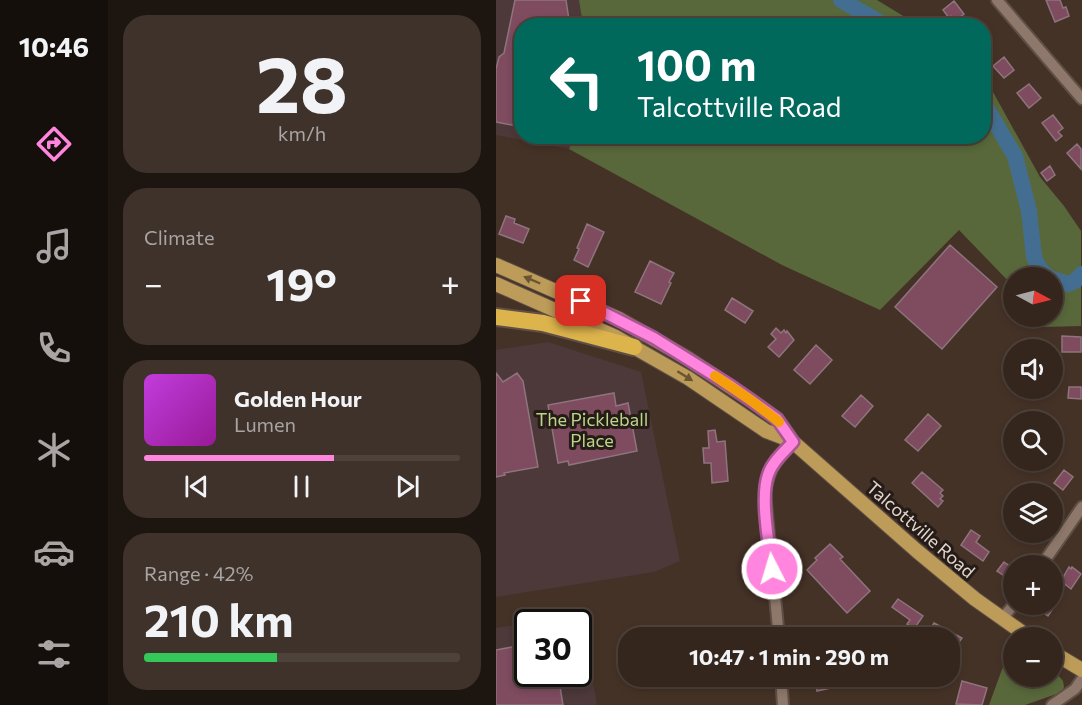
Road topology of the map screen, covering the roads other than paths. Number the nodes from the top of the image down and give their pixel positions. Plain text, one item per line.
1 (997, 0) edge
2 (1081, 99) edge
3 (496, 265) edge
4 (496, 284) edge
5 (581, 301) junction
6 (563, 312) junction
7 (496, 317) edge
8 (634, 347) junction
9 (793, 442) junction
10 (1081, 507) edge
11 (1048, 555) edge
12 (1005, 615) edge
13 (1002, 619) junction
14 (778, 627) edge
15 (1014, 627) edge
16 (1063, 659) edge
17 (1081, 670) edge
18 (1081, 679) edge
19 (782, 687) edge
20 (783, 705) edge
21 (1052, 705) edge

1 - 2 street
5 -> 3 main road, Talcottville Road
4 - 6 main road, Talcottville Road
5 - 6 main road
5 - 9 main road, Talcottville Road
6 - 8 main road, Talcottville Road
7 - 8 highway
8 -> 9 main road, Talcottville Road
9 - 13 main road, Talcottville Road
9 - 14 street
10 - 11 street
12 - 13 street
13 - 15 main road, Talcottville Road
16 - 17 main road
18 - 21 street
19 - 20 street

